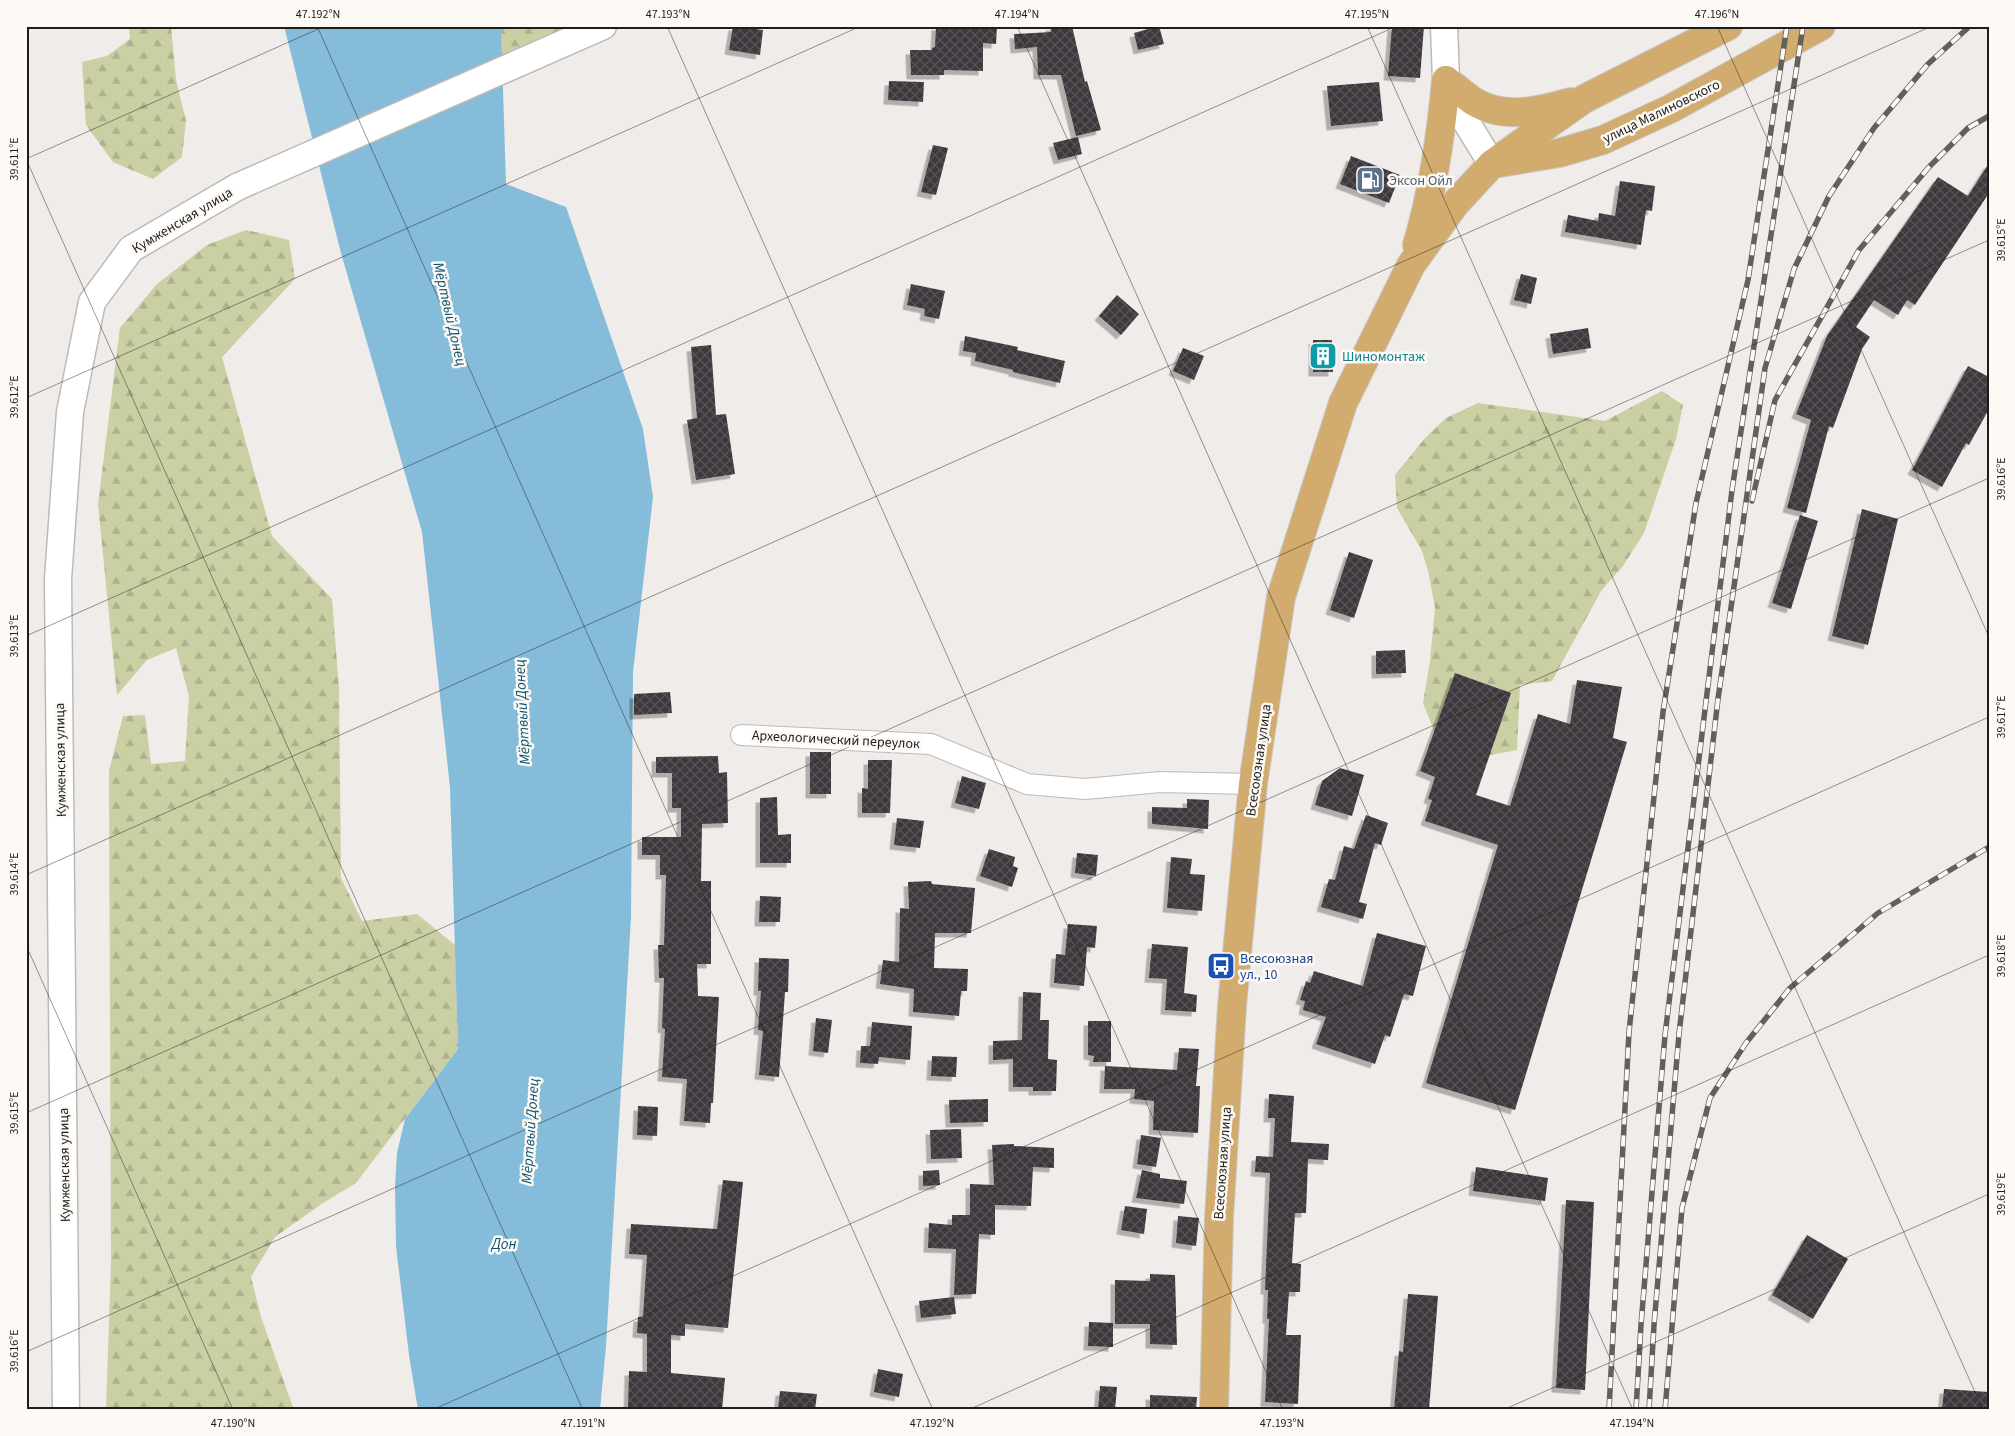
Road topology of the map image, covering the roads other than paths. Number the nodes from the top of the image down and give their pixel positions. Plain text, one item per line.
1 (602, 26) edge
2 (1444, 26) edge
3 (1728, 26) edge
4 (1821, 26) edge
5 (1446, 80) junction
6 (1584, 99) junction
7 (1492, 164) junction
8 (1411, 265) junction
9 (741, 735) dead end
10 (1253, 784) junction
11 (66, 1410) edge
12 (1214, 1410) edge

1 - 11 street, Кумженская улица
2 - 5 street
3 - 6 highway
4 - 7 highway, улица Малиновского
5 - 6 highway
5 - 7 street
5 - 8 highway
6 - 7 highway
7 - 8 highway, Всесоюзная улица
8 - 10 highway, Всесоюзная улица
9 - 10 street, Археологический переулок
10 - 12 highway, Всесоюзная улица

